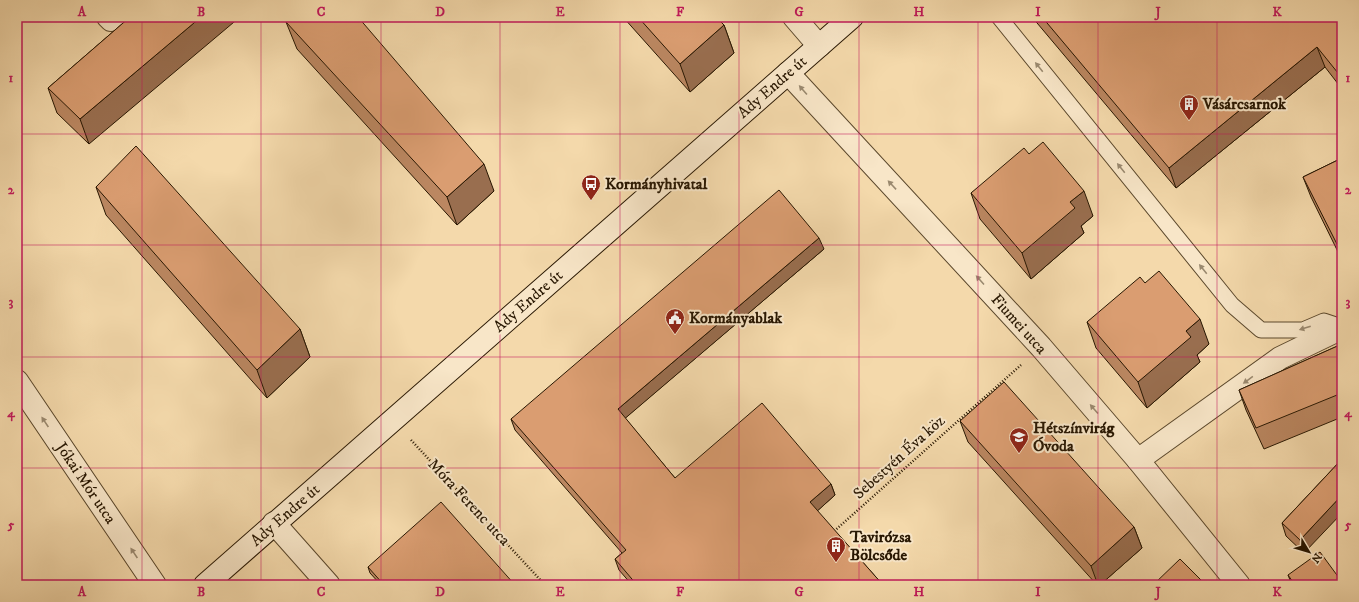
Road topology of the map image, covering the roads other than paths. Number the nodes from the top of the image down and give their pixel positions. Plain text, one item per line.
1 (794, 17) edge
2 (852, 17) edge
3 (999, 17) edge
4 (819, 46) junction
5 (788, 73) junction
6 (1342, 327) edge
7 (17, 381) edge
8 (1138, 460) junction
9 (274, 524) junction
10 (155, 585) edge
11 (204, 585) edge
12 (329, 585) edge
13 (1239, 585) edge

1 - 4 street
2 - 4 street, Ady Endre út
6 -> 3 lane
4 - 5 street, Ady Endre út
8 -> 5 street, Fiumei utca
5 - 9 street, Ady Endre út
6 -> 8 street
10 -> 7 street, Jókai Mór utca
8 - 13 street, Fiumei utca
9 - 11 street, Ady Endre út
9 - 12 street

